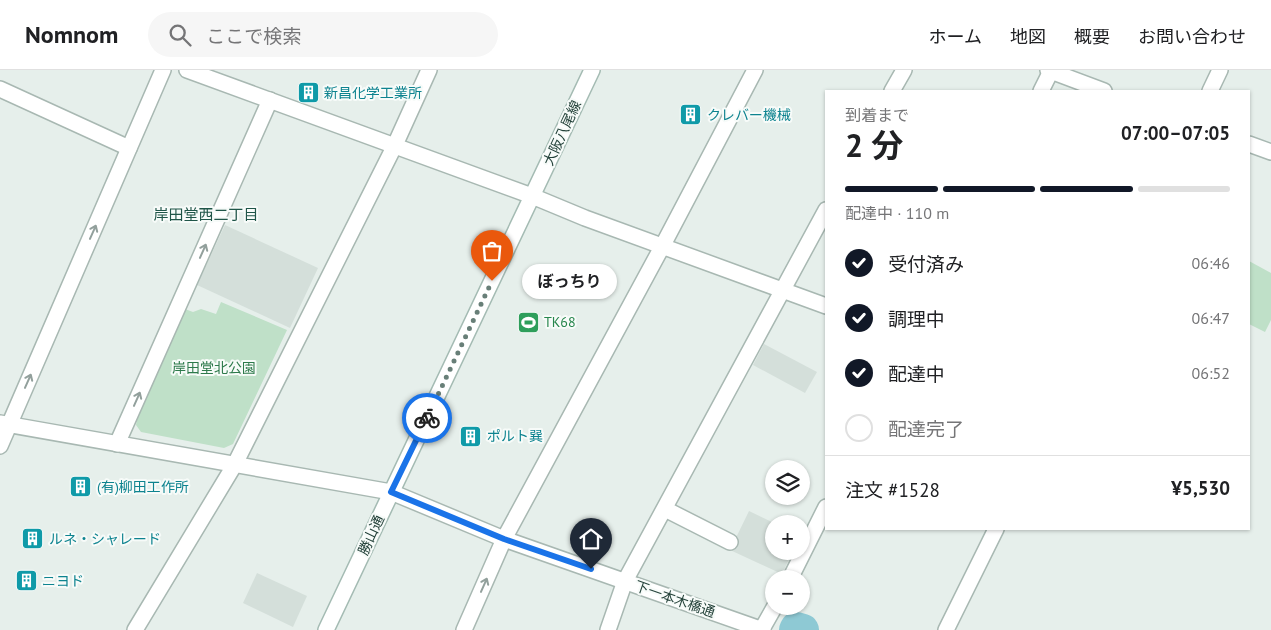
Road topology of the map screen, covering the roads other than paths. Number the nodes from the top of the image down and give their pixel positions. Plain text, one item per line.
1 (163, 70) edge
2 (187, 70) edge
3 (429, 70) edge
4 (592, 70) edge
5 (755, 70) edge
6 (904, 70) edge
7 (1220, 70) edge
8 (1049, 71) edge
9 (1079, 75) edge
10 (0, 89) edge
11 (893, 90) edge
12 (1041, 90) edge
13 (1102, 90) edge
14 (1210, 90) edge
15 (270, 100) junction
16 (1250, 144) edge
17 (395, 145) junction
18 (130, 148) junction
19 (1271, 152) edge
20 (532, 196) junction
21 (825, 212) edge
22 (663, 245) junction
23 (784, 290) junction
24 (825, 306) edge
25 (4, 424) edge
26 (117, 444) junction
27 (0, 446) edge
28 (235, 464) junction
29 (391, 492) junction
30 (665, 509) junction
31 (825, 509) edge
32 (996, 530) edge
33 (504, 539) junction
34 (730, 542) dead end
35 (794, 570) edge
36 (625, 581) junction
37 (770, 615) edge
38 (135, 630) edge
39 (326, 630) edge
40 (464, 630) edge
41 (608, 630) edge
42 (763, 630) edge
43 (946, 630) edge

1 - 18 street
2 - 15 street
3 - 17 street
4 - 20 street, 大阪八尾線
5 - 22 street
6 - 11 street
7 - 14 street
8 - 9 street
8 - 12 street
9 - 13 street
10 - 18 street
15 - 17 street
26 -> 15 street
16 - 19 street
17 - 20 street
17 - 28 street
25 -> 18 street
20 - 22 street
20 - 29 street, 勝山通
21 - 23 street
22 - 23 street
22 - 33 street
23 - 24 street
23 - 30 street
25 - 26 street, 下一本木橋通
25 - 27 street
26 - 28 street, 下一本木橋通
28 - 29 street, 下一本木橋通
28 - 38 street
29 - 33 street, 下一本木橋通
29 - 39 street, 勝山通
30 - 34 street
30 - 36 street
31 - 35 street
32 - 43 street
33 - 36 street, 下一本木橋通
40 -> 33 street
36 - 41 street
36 - 42 street, 下一本木橋通
37 - 42 street

